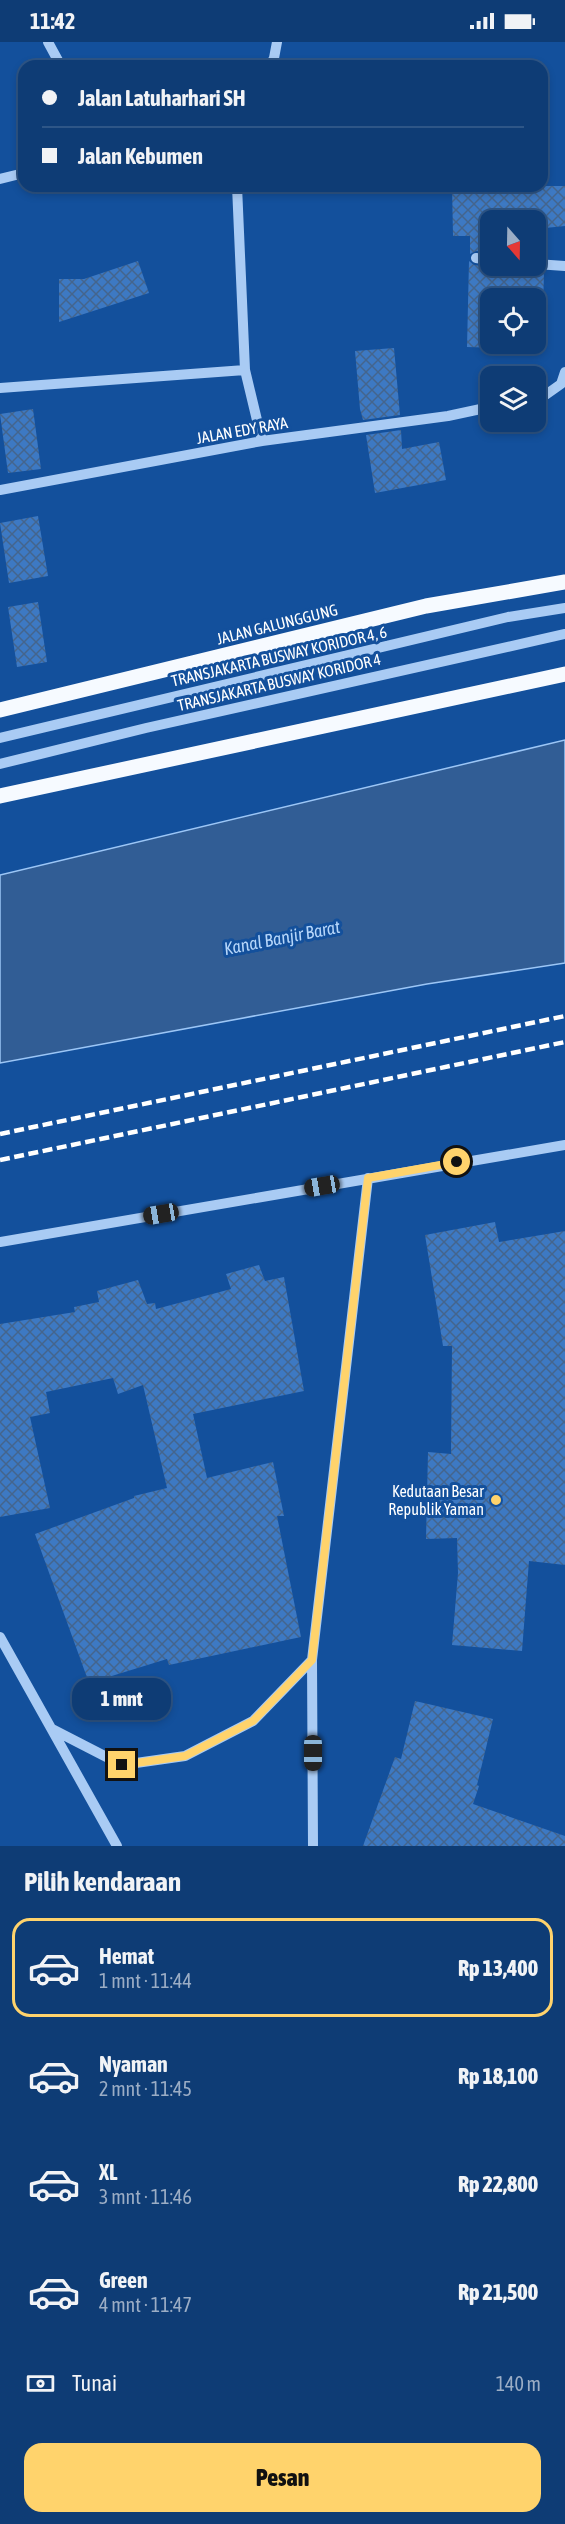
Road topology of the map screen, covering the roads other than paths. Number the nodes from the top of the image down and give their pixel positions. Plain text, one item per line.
1 (48, 42) edge
2 (277, 42) edge
3 (58, 60) edge
4 (273, 60) edge
5 (18, 174) edge
6 (0, 179) edge
7 (237, 192) edge
8 (477, 258) dead end
9 (480, 258) edge
10 (546, 265) edge
11 (565, 266) edge
12 (245, 370) junction
13 (565, 372) edge
14 (0, 388) edge
15 (546, 395) edge
16 (480, 409) edge
17 (262, 441) junction
18 (0, 490) edge
19 (565, 582) edge
20 (565, 608) edge
21 (565, 634) edge
22 (565, 674) edge
23 (0, 710) edge
24 (0, 738) edge
25 (0, 764) edge
26 (0, 796) edge
27 (565, 1144) edge
28 (368, 1178) junction
29 (0, 1242) edge
30 (0, 1637) edge
31 (312, 1660) junction
32 (52, 1729) junction
33 (117, 1846) edge
34 (313, 1846) edge

1 - 3 street
2 - 4 street
5 - 6 street
7 - 12 street
8 - 9 street
10 - 11 street
12 - 14 street
12 - 17 street
13 - 15 street
16 - 17 street, JALAN EDY RAYA
17 - 18 street, JALAN EDY RAYA
19 - 23 main road, JALAN GALUNGGUNG
20 - 24 street, TRANSJAKARTA BUSWAY KORIDOR 4, 6
21 - 25 street, TRANSJAKARTA BUSWAY KORIDOR 4
22 - 26 main road
27 - 28 street
28 - 29 street
28 - 31 street
30 - 32 street
31 - 32 street
31 - 34 street
32 - 33 street

